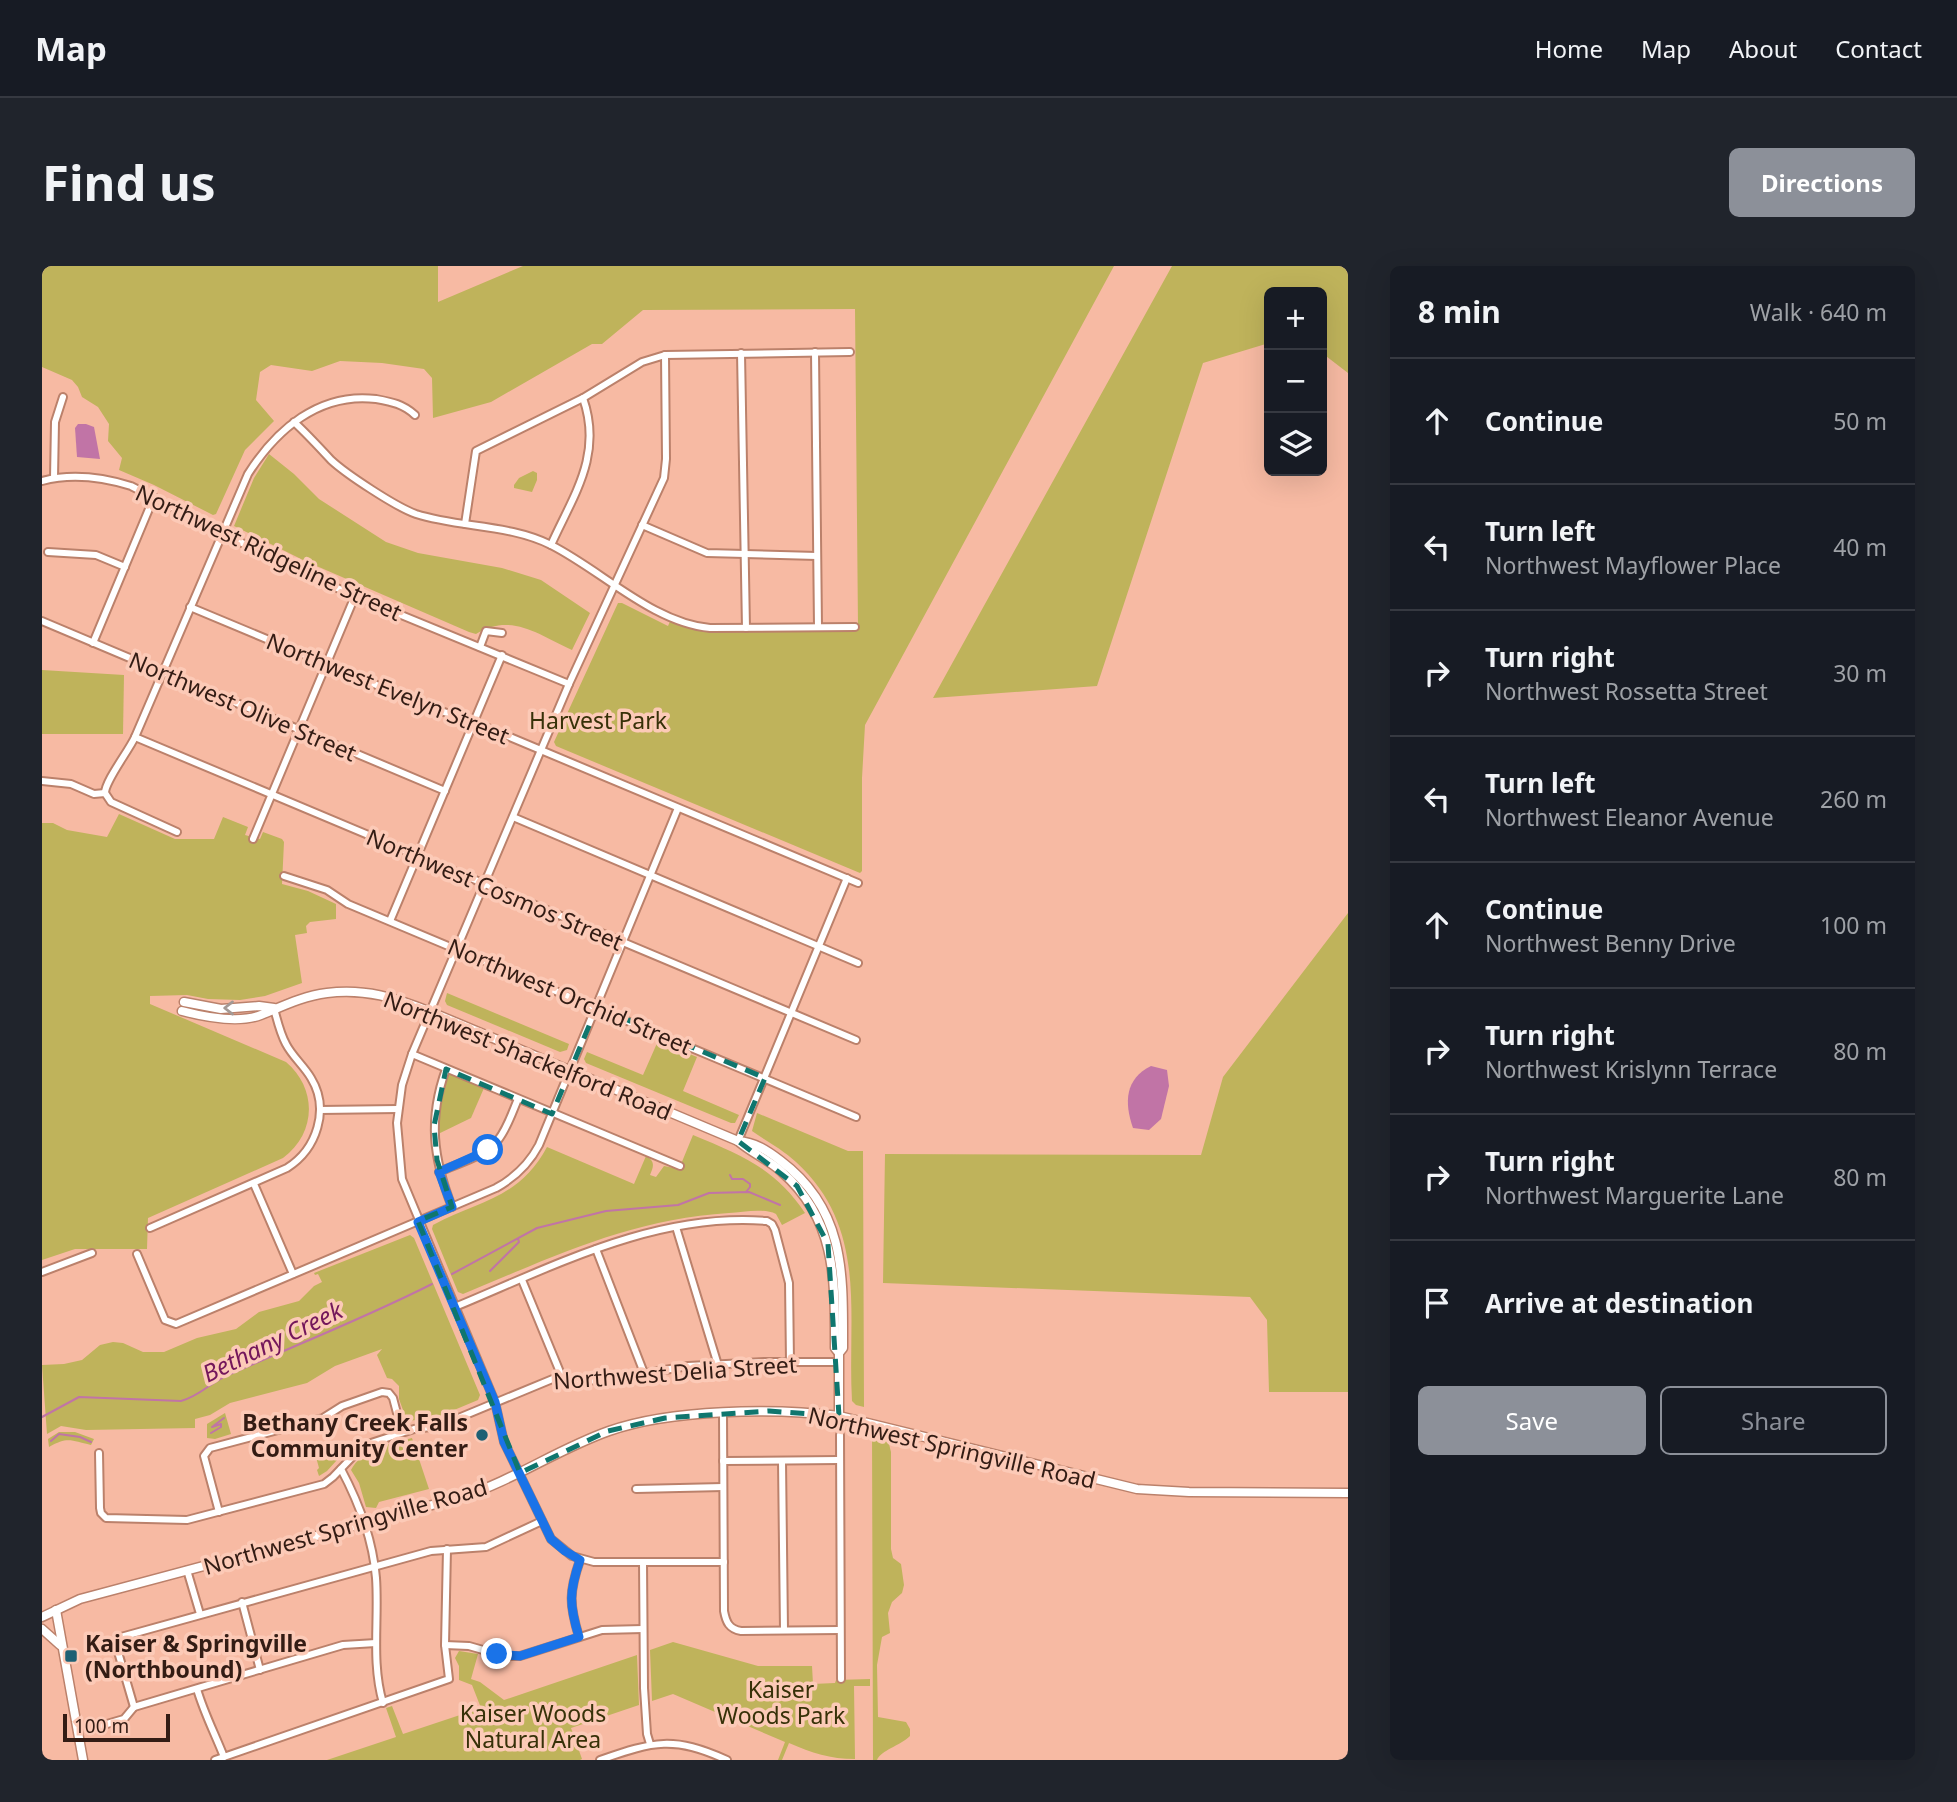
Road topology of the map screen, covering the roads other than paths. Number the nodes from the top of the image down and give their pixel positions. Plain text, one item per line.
1 (816, 352) junction
2 (850, 352) dead end
3 (741, 354) junction
4 (665, 355) junction
5 (63, 397) dead end
6 (583, 398) junction
7 (415, 415) dead end
8 (294, 422) junction
9 (54, 478) junction
10 (42, 481) edge
11 (154, 497) junction
12 (464, 524) junction
13 (642, 525) junction
14 (223, 532) junction
15 (551, 545) junction
16 (48, 552) dead end
17 (744, 556) junction
18 (817, 556) junction
19 (125, 567) junction
20 (615, 585) junction
21 (355, 596) junction
22 (190, 607) junction
23 (42, 621) edge
24 (818, 627) junction
25 (855, 627) dead end
26 (746, 628) junction
27 (502, 633) dead end
28 (93, 643) junction
29 (480, 647) junction
30 (502, 655) junction
31 (326, 664) junction
32 (162, 672) junction
33 (569, 684) junction
34 (474, 722) junction
35 (299, 730) junction
36 (135, 737) junction
37 (541, 750) junction
38 (42, 781) edge
39 (444, 791) junction
40 (105, 793) junction
41 (272, 795) junction
42 (678, 808) junction
43 (513, 817) junction
44 (177, 832) dead end
45 (253, 839) dead end
46 (417, 857) junction
47 (284, 876) dead end
48 (650, 876) junction
49 (847, 878) junction
50 (858, 883) dead end
51 (484, 884) junction
52 (390, 921) junction
53 (624, 942) junction
54 (819, 947) junction
55 (457, 949) junction
56 (858, 963) dead end
57 (183, 1007) dead end
58 (597, 1007) junction
59 (274, 1008) junction
60 (431, 1012) junction
61 (792, 1013) junction
62 (856, 1040) dead end
63 (412, 1054) junction
64 (446, 1069) junction
65 (569, 1071) junction
66 (765, 1078) junction
67 (518, 1100) junction
68 (320, 1110) junction
69 (398, 1110) junction
70 (552, 1114) junction
71 (856, 1117) dead end
72 (738, 1141) junction
73 (680, 1166) dead end
74 (439, 1172) junction
75 (254, 1184) junction
76 (452, 1207) junction
77 (418, 1222) junction
78 (676, 1227) junction
79 (150, 1228) dead end
80 (596, 1248) junction
81 (92, 1253) dead end
82 (137, 1254) dead end
83 (42, 1272) edge
84 (293, 1274) junction
85 (522, 1280) junction
86 (455, 1307) junction
87 (839, 1357) junction
88 (790, 1362) junction
89 (718, 1364) junction
90 (644, 1373) junction
91 (562, 1377) junction
92 (495, 1402) junction
93 (723, 1413) junction
94 (839, 1416) junction
95 (402, 1432) junction
96 (840, 1435) dead end
97 (99, 1453) dead end
98 (839, 1460) junction
99 (723, 1461) junction
100 (782, 1461) junction
101 (341, 1469) junction
102 (520, 1473) junction
103 (723, 1487) junction
104 (636, 1489) dead end
105 (1348, 1493) edge
106 (219, 1512) junction
107 (542, 1521) junction
108 (363, 1524) junction
109 (447, 1549) junction
110 (580, 1560) junction
111 (643, 1562) junction
112 (724, 1562) junction
113 (374, 1566) junction
114 (187, 1570) junction
115 (242, 1602) junction
116 (56, 1610) junction
117 (200, 1614) junction
118 (42, 1617) edge
119 (42, 1629) edge
120 (642, 1629) junction
121 (783, 1630) junction
122 (840, 1630) junction
123 (579, 1637) junction
124 (376, 1643) junction
125 (445, 1646) junction
126 (63, 1651) junction
127 (260, 1670) junction
128 (841, 1679) dead end
129 (197, 1689) junction
130 (383, 1703) junction
131 (134, 1707) junction
132 (100, 1726) dead end
133 (650, 1744) junction
134 (224, 1757) junction
135 (83, 1760) edge
136 (215, 1760) edge
137 (600, 1760) edge
138 (727, 1760) edge

1 - 2 street
1 - 3 street
1 - 18 street
3 - 4 street
3 - 17 street
4 - 6 street
4 - 13 street
5 - 9 street
6 - 12 street
6 - 15 street
7 - 8 street
8 - 12 street
8 - 14 street
9 - 10 street, Northwest Ridgeline Street
9 - 11 street, Northwest Ridgeline Street
11 - 14 street, Northwest Ridgeline Street
11 - 19 street
12 - 15 street
13 - 17 street
13 - 20 street
14 - 21 street, Northwest Ridgeline Street
14 - 22 street
15 - 20 street
16 - 19 street
17 - 18 street
17 - 26 street
18 - 24 street
19 - 28 street
20 - 26 street
20 - 33 street
21 - 29 street, Northwest Ridgeline Street
21 - 31 street
22 - 31 street, Northwest Evelyn Street
22 - 32 street
23 - 28 street, Northwest Olive Street
24 - 25 street
24 - 26 street
27 - 29 street
28 - 32 street, Northwest Olive Street
29 - 30 street, Northwest Ridgeline Street
30 - 33 street, Northwest Ridgeline Street
30 - 34 street
31 - 34 street, Northwest Evelyn Street
31 - 35 street
32 - 35 street, Northwest Olive Street
32 - 36 street
33 - 37 street
34 - 37 street, Northwest Evelyn Street
34 - 39 street
35 - 39 street, Northwest Olive Street
35 - 41 street
36 - 40 street
36 - 41 street, Northwest Cosmos Street
37 - 42 street, Northwest Evelyn Street
37 - 43 street
38 - 40 street
39 - 46 street
40 - 44 street
41 - 45 street
41 - 46 street, Northwest Cosmos Street
42 - 48 street
42 - 49 street, Northwest Evelyn Street
43 - 48 street
43 - 51 street
46 - 51 street, Northwest Cosmos Street
46 - 52 street
47 - 52 street, Northwest Orchid Street
48 - 53 street
48 - 54 street
49 - 50 street, Northwest Evelyn Street
49 - 54 street
51 - 53 street, Northwest Cosmos Street
51 - 55 street
52 - 55 street, Northwest Orchid Street
53 - 58 street
53 - 61 street, Northwest Cosmos Street
54 - 56 street
54 - 61 street
55 - 58 street, Northwest Orchid Street
55 - 60 street
57 - 59 street, Northwest Shackelford Road
58 - 65 street
58 - 66 street, Northwest Orchid Street
59 - 60 street, Northwest Shackelford Road
59 - 68 street
60 - 63 street
60 - 65 street, Northwest Shackelford Road
61 - 62 street, Northwest Cosmos Street
61 - 66 street
63 - 64 street
63 - 69 street
64 - 67 street
64 - 74 street
65 - 70 street
65 - 72 street, Northwest Shackelford Road
66 - 71 street, Northwest Orchid Street
66 - 72 street
67 - 70 street
67 - 74 street
68 - 69 street
68 - 75 street
69 - 77 street
70 - 73 street
70 - 76 street
72 - 87 street, Northwest Shackelford Road
74 - 76 street
75 - 79 street
75 - 84 street
76 - 77 street
77 - 84 street
77 - 86 street
78 - 80 street
78 - 88 street
78 - 89 street
80 - 85 street
80 - 90 street
81 - 83 street
82 - 84 street
85 - 86 street
85 - 91 street
86 - 92 street
87 - 88 street, Northwest Delia Street
87 - 94 street, Northwest Shackelford Road
88 - 89 street, Northwest Delia Street
89 - 90 street, Northwest Delia Street
90 - 91 street, Northwest Delia Street
91 - 92 street, Northwest Delia Street
92 - 95 street, Northwest Delia Street
92 - 102 street
93 - 94 street, Northwest Springville Road
93 - 99 street
93 - 102 street, Northwest Springville Road
94 - 105 street, Northwest Springville Road
95 - 101 street, Northwest Delia Street
95 - 106 street
96 - 98 street
97 - 106 street, Northwest Delia Street
98 - 100 street
98 - 122 street
99 - 100 street
99 - 103 street
100 - 121 street
101 - 106 street, Northwest Delia Street
101 - 108 street
102 - 107 street
102 - 108 street, Northwest Springville Road
103 - 104 street
103 - 112 street
107 - 109 street
107 - 110 street
108 - 113 street
108 - 114 street, Northwest Springville Road
109 - 113 street
109 - 125 street
110 - 111 street
110 - 123 street
111 - 112 street
111 - 120 street
112 - 121 street
113 - 115 street
113 - 124 street
114 - 116 street, Northwest Springville Road
114 - 117 street
115 - 117 street
115 - 127 street
116 - 118 street, Northwest Springville Road
116 - 126 street
117 - 131 street
119 - 126 street
120 - 123 street
120 - 133 street
121 - 122 street
122 - 128 street
123 - 125 street
124 - 127 street
124 - 130 street
125 - 130 street
126 - 135 street
127 - 129 street
129 - 131 street
129 - 134 street
130 - 134 street
131 - 132 street
133 - 137 street
133 - 138 street
134 - 136 street

